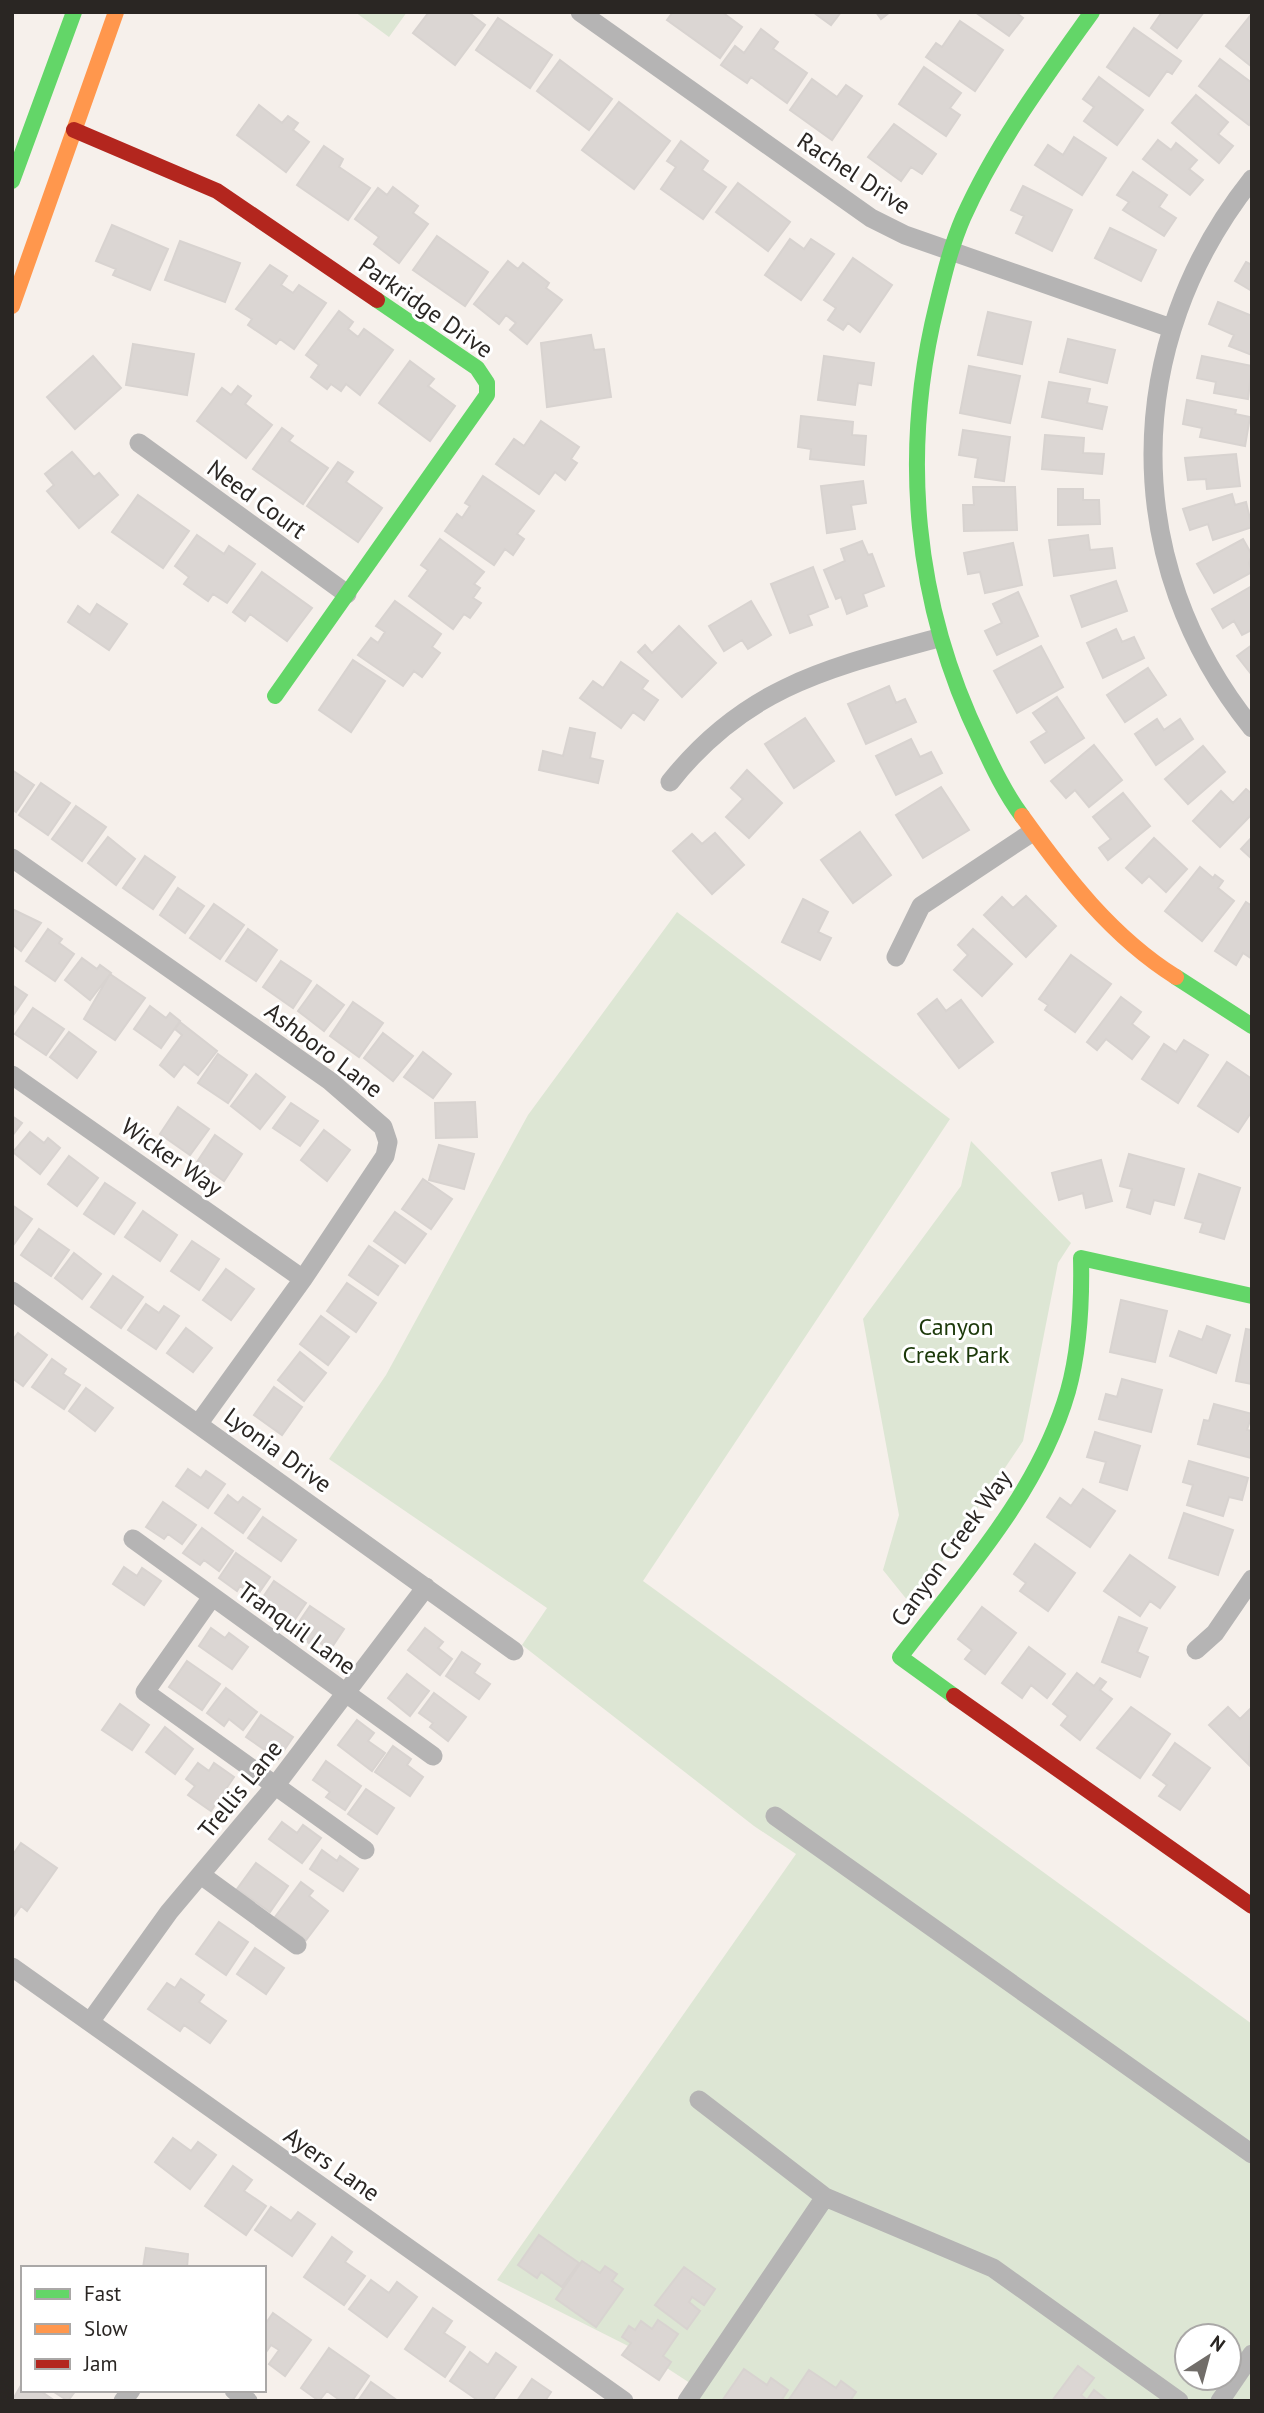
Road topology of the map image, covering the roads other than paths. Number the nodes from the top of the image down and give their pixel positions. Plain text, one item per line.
1 (74, 12) edge
2 (116, 12) edge
3 (580, 12) edge
4 (1092, 12) edge
5 (74, 130) junction
6 (1252, 179) edge
7 (12, 181) edge
8 (951, 252) junction
9 (12, 306) edge
10 (1171, 328) junction
11 (139, 443) dead end
12 (347, 594) junction
13 (938, 638) junction
14 (275, 696) dead end
15 (1252, 728) edge
16 (670, 782) dead end
17 (1031, 833) junction
18 (12, 858) edge
19 (896, 957) dead end
20 (1252, 1026) edge
21 (12, 1075) edge
22 (303, 1279) junction
23 (12, 1291) edge
24 (1252, 1296) edge
25 (199, 1423) junction
26 (133, 1539) dead end
27 (1252, 1579) edge
28 (426, 1587) junction
29 (212, 1597) junction
30 (1196, 1650) dead end
31 (514, 1651) dead end
32 (348, 1694) junction
33 (433, 1756) dead end
34 (275, 1786) junction
35 (775, 1816) dead end
36 (365, 1850) dead end
37 (201, 1875) junction
38 (1252, 1906) edge
39 (297, 1945) dead end
40 (12, 1967) edge
41 (90, 2022) junction
42 (699, 2100) dead end
43 (1252, 2154) edge
44 (825, 2197) junction
45 (1252, 2354) edge
46 (624, 2401) edge
47 (687, 2401) edge
48 (1179, 2401) edge
49 (1220, 2401) edge

1 - 7 main road
2 - 5 main road
3 - 8 street, Rachel Drive
4 - 8 main road
5 - 9 main road
5 - 12 main road, Parkridge Drive
6 - 10 street
8 - 10 street, Rachel Drive
8 - 13 main road
10 - 15 street
11 - 12 street, Need Court
12 - 14 main road, Parkridge Drive
13 - 16 street
13 - 17 main road
17 - 19 street
17 - 20 main road
18 - 22 street, Ashboro Lane
21 - 22 street, Wicker Way
22 - 25 street, Ashboro Lane
23 - 25 street, Lyonia Drive
24 - 38 main road, Canyon Creek Way
25 - 28 street, Lyonia Drive
26 - 29 street, Tranquil Lane
27 - 30 street
28 - 31 street, Lyonia Drive
28 - 32 street, Trellis Lane
29 - 32 street, Tranquil Lane
29 - 34 street
32 - 33 street, Tranquil Lane
32 - 34 street, Trellis Lane
34 - 36 street
34 - 37 street, Trellis Lane
35 - 43 street
37 - 39 street
37 - 41 street, Trellis Lane
40 - 41 street, Ayers Lane
41 - 46 street, Ayers Lane
42 - 44 street
44 - 47 street
44 - 48 street
45 - 49 street

